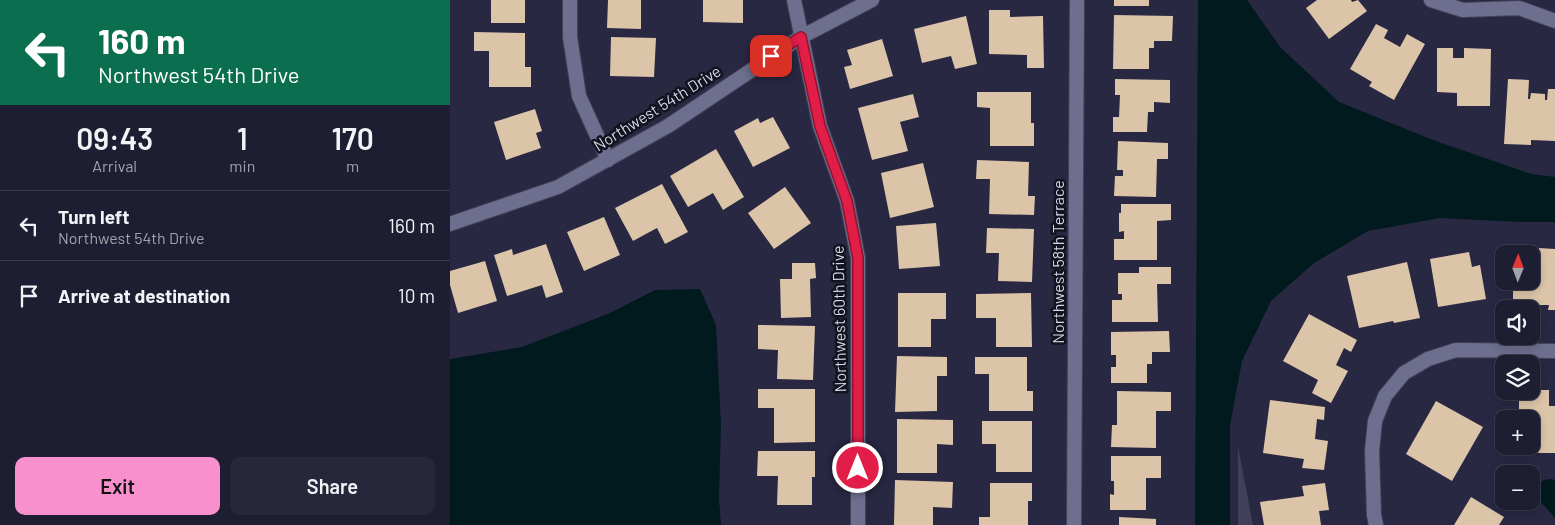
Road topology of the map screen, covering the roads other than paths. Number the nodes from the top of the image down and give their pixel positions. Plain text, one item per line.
1 (570, 0) edge
2 (794, 0) edge
3 (872, 0) edge
4 (1077, 0) edge
5 (1430, 0) edge
6 (1555, 21) edge
7 (801, 37) junction
8 (608, 160) junction
9 (450, 224) edge
10 (1555, 351) edge
11 (858, 525) edge
12 (1074, 525) edge
13 (1376, 525) edge

1 - 8 street
2 - 7 street, Northwest 60th Drive
3 - 7 street, Northwest 54th Drive
4 - 12 street, Northwest 58th Terrace
5 - 6 street
7 - 8 street, Northwest 54th Drive
7 - 11 street, Northwest 60th Drive
8 - 9 street, Northwest 54th Drive
10 - 13 street

